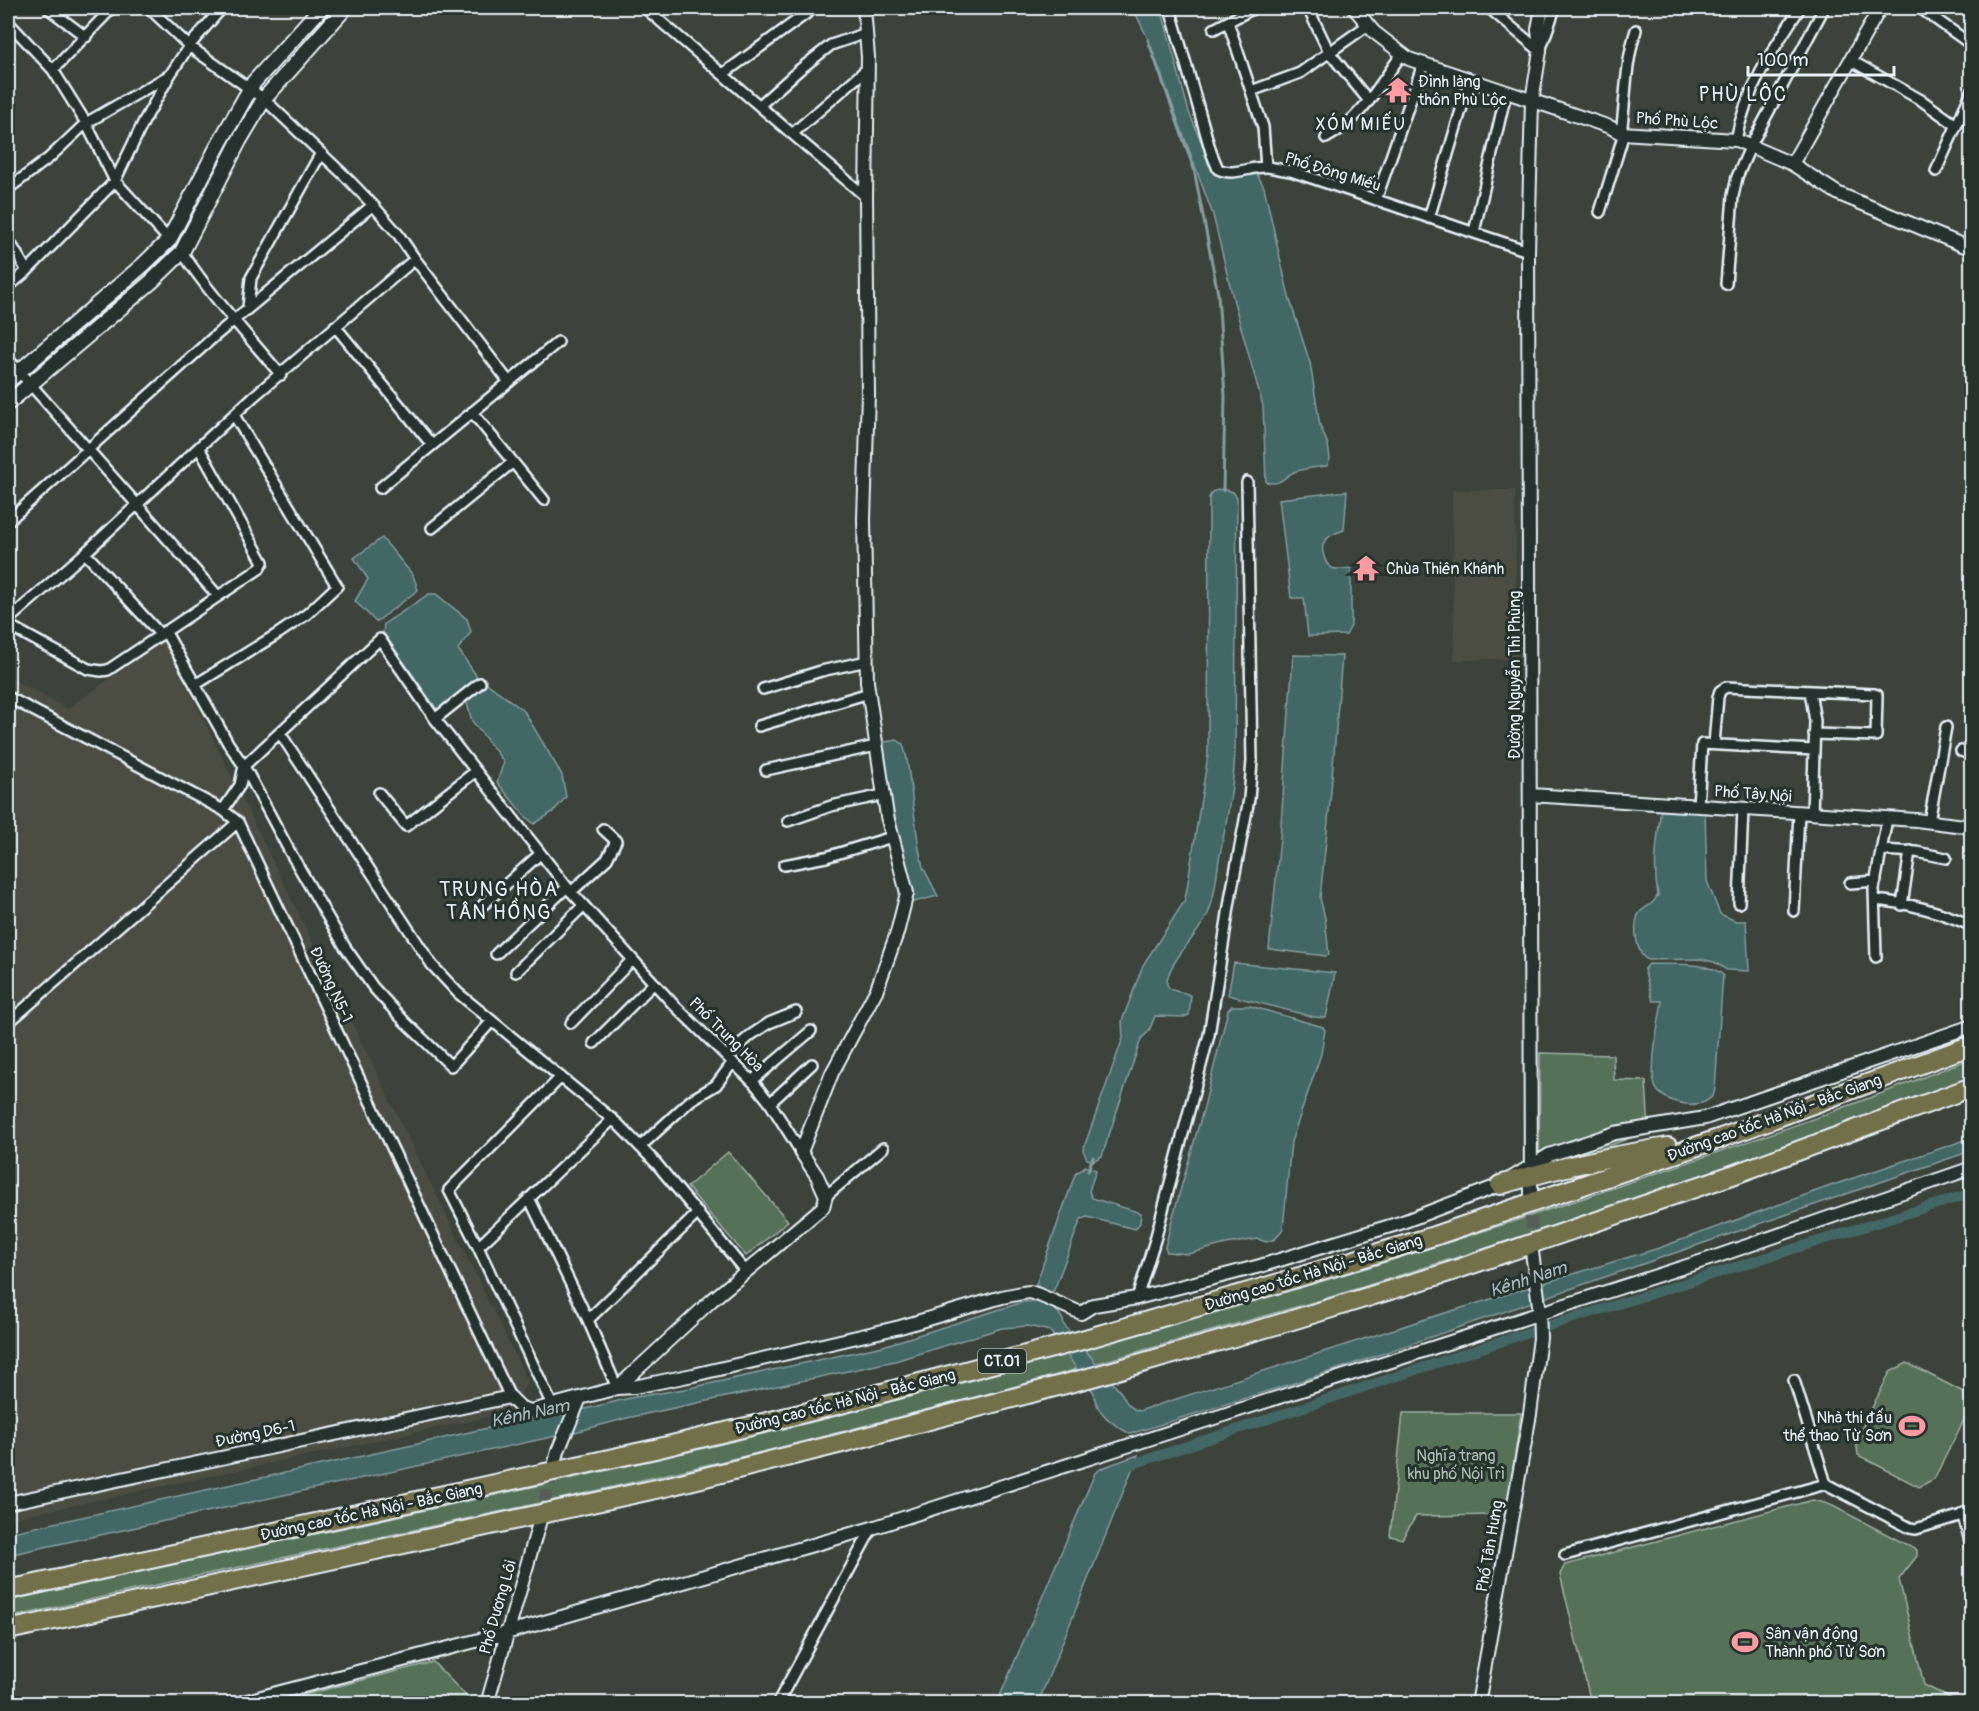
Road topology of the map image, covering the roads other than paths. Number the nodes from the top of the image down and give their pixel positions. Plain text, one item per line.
1 (51, 8) edge
2 (112, 8) edge
3 (149, 8) edge
4 (222, 8) edge
5 (321, 8) edge
6 (345, 8) edge
7 (645, 8) edge
8 (814, 8) edge
9 (864, 8) edge
10 (1170, 8) edge
11 (1254, 8) edge
12 (1308, 8) edge
13 (1354, 8) edge
14 (1489, 8) edge
15 (1542, 8) edge
16 (1555, 8) edge
17 (1800, 8) edge
18 (1824, 8) edge
19 (1880, 8) edge
20 (1920, 8) edge
21 (8, 22) edge
22 (1228, 22) junction
23 (1368, 25) junction
24 (1214, 29) dead end
25 (1636, 30) dead end
26 (866, 33) junction
27 (86, 37) junction
28 (1971, 45) edge
29 (189, 46) junction
30 (1540, 51) junction
31 (1329, 52) junction
32 (1402, 54) junction
33 (1850, 60) junction
34 (1423, 64) junction
35 (868, 68) junction
36 (53, 70) junction
37 (723, 74) junction
38 (170, 75) junction
39 (1470, 80) junction
40 (250, 88) junction
41 (1251, 91) junction
42 (1971, 91) edge
43 (1506, 93) junction
44 (264, 99) junction
45 (1369, 100) junction
46 (1532, 101) junction
47 (760, 105) junction
48 (86, 123) junction
49 (1956, 125) junction
50 (1623, 133) junction
51 (792, 134) junction
52 (1326, 138) dead end
53 (1736, 140) junction
54 (1751, 145) junction
55 (321, 153) junction
56 (1792, 164) junction
57 (1266, 167) junction
58 (1936, 171) dead end
59 (115, 181) junction
60 (8, 189) edge
61 (866, 197) junction
62 (1376, 200) junction
63 (373, 205) junction
64 (1600, 212) dead end
65 (1429, 218) junction
66 (1474, 232) junction
67 (8, 239) edge
68 (169, 240) junction
69 (1971, 249) edge
70 (1528, 251) junction
71 (182, 252) junction
72 (415, 259) junction
73 (27, 271) junction
74 (1726, 284) dead end
75 (8, 287) edge
76 (248, 308) junction
77 (234, 320) junction
78 (335, 327) junction
79 (558, 342) dead end
80 (8, 359) edge
81 (281, 375) junction
82 (13, 376) edge
83 (509, 382) junction
84 (29, 385) junction
85 (8, 404) edge
86 (472, 412) junction
87 (234, 415) junction
88 (432, 445) junction
89 (199, 448) junction
90 (88, 449) junction
91 (513, 462) junction
92 (1247, 482) dead end
93 (380, 488) dead end
94 (544, 500) dead end
95 (138, 505) junction
96 (8, 521) edge
97 (432, 528) dead end
98 (85, 554) junction
99 (218, 596) junction
100 (8, 620) edge
101 (8, 625) edge
102 (163, 633) junction
103 (867, 661) junction
104 (195, 685) junction
105 (477, 686) dead end
106 (763, 689) dead end
107 (1810, 691) junction
108 (869, 693) junction
109 (8, 697) edge
110 (435, 719) junction
111 (759, 726) dead end
112 (1946, 727) dead end
113 (280, 733) junction
114 (1814, 734) junction
115 (1714, 744) junction
116 (876, 746) junction
117 (1814, 750) junction
118 (1961, 751) dead end
119 (1971, 755) edge
120 (244, 766) junction
121 (766, 770) dead end
122 (476, 771) junction
123 (379, 793) dead end
124 (884, 795) junction
125 (1531, 795) junction
126 (1698, 806) junction
127 (1743, 809) junction
128 (224, 810) junction
129 (1971, 812) edge
130 (1805, 813) junction
131 (1887, 819) junction
132 (788, 821) dead end
133 (238, 822) junction
134 (1929, 822) junction
135 (1969, 827) edge
136 (603, 829) dead end
137 (892, 837) junction
138 (1881, 850) junction
139 (1910, 851) junction
140 (540, 854) junction
141 (1946, 858) dead end
142 (784, 865) dead end
143 (1876, 881) junction
144 (1850, 883) dead end
145 (569, 889) junction
146 (1875, 900) junction
147 (1739, 903) dead end
148 (483, 905) dead end
149 (1902, 905) junction
150 (583, 906) junction
151 (1794, 911) dead end
152 (1971, 926) edge
153 (496, 954) dead end
154 (1876, 957) dead end
155 (632, 960) junction
156 (516, 972) dead end
157 (654, 983) junction
158 (796, 1012) dead end
159 (492, 1021) junction
160 (8, 1023) edge
161 (571, 1023) dead end
162 (1971, 1026) edge
163 (811, 1031) dead end
164 (594, 1043) dead end
165 (1971, 1046) edge
166 (730, 1059) junction
167 (812, 1064) dead end
168 (561, 1077) junction
169 (752, 1081) junction
170 (1971, 1087) edge
171 (1850, 1090) junction
172 (770, 1103) junction
173 (612, 1119) junction
174 (641, 1146) junction
175 (883, 1148) dead end
176 (801, 1152) junction
177 (1971, 1168) edge
178 (1531, 1171) junction
179 (1500, 1185) joint
180 (826, 1196) junction
181 (529, 1198) junction
182 (1531, 1199) tunnel mouth
183 (698, 1214) junction
184 (478, 1246) junction
185 (1532, 1252) tunnel mouth
186 (746, 1272) junction
187 (1137, 1298) junction
188 (1540, 1313) junction
189 (588, 1320) junction
190 (1794, 1380) dead end
191 (617, 1388) junction
192 (510, 1397) junction
193 (580, 1398) junction
194 (552, 1405) junction
195 (556, 1457) tunnel mouth
196 (1826, 1484) junction
197 (8, 1503) edge
198 (1968, 1513) edge
199 (540, 1520) tunnel mouth
200 (872, 1528) junction
201 (1971, 1545) edge
202 (1565, 1555) dead end
203 (8, 1590) edge
204 (8, 1630) edge
205 (506, 1634) junction
206 (235, 1704) edge
207 (487, 1704) edge
208 (777, 1704) edge
209 (1478, 1704) edge

1 - 27 street
2 - 27 street
3 - 29 street
4 - 29 street
5 - 40 main road
6 - 44 main road
7 - 37 street
8 - 37 street
9 - 26 street
10 - 57 street, Phố Đông Miếu
11 - 22 street
12 - 31 street
13 - 23 street, Phố Phù Lộc
14 - 30 street
15 - 30 street, Đường Nguyễn Thì Phùng
16 - 30 street
17 - 53 street
18 - 54 street
19 - 33 street
20 - 28 street
21 - 36 street
22 - 24 street
22 - 41 street
23 - 31 street
23 - 32 street, Phố Phù Lộc
25 - 50 street
26 - 35 street
26 - 47 street
27 - 36 street
29 - 38 street
29 - 40 street
30 - 46 street, Đường Nguyễn Thì Phùng
31 - 41 street
31 - 45 street
32 - 34 street, Phố Phù Lộc
32 - 45 street
33 - 49 street
33 - 56 street
34 - 39 street, Phố Phù Lộc
34 - 62 street
35 - 51 street
35 - 61 street
36 - 48 street
37 - 47 street
38 - 48 street
38 - 59 street
39 - 43 street, Phố Phù Lộc
39 - 65 street
40 - 44 street
40 - 68 main road
41 - 57 street
42 - 49 street
43 - 46 street, Phố Phù Lộc
43 - 66 street
44 - 55 street
44 - 71 main road
45 - 52 street
46 - 50 street, Phố Phù Lộc
46 - 70 street, Đường Nguyễn Thì Phùng
47 - 51 street
48 - 59 street
48 - 60 street
49 - 58 street
50 - 53 street, Phố Phù Lộc
50 - 64 street
51 - 61 street
53 - 54 street, Phố Phù Lộc
54 - 56 street, Phố Phù Lộc
54 - 74 street
55 - 63 street
55 - 76 street
56 - 69 street, Phố Phù Lộc
57 - 62 street, Phố Đông Miếu
59 - 68 street
59 - 73 street
61 - 103 street
62 - 65 street, Phố Đông Miếu
63 - 72 street
63 - 76 street
65 - 66 street, Phố Đông Miếu
66 - 70 street, Phố Đông Miếu
67 - 73 street
68 - 71 main road
68 - 82 main road
70 - 125 street, Đường Nguyễn Thì Phùng
71 - 77 street
71 - 84 main road
72 - 78 street
72 - 83 street
73 - 75 street
76 - 77 street
77 - 81 street
77 - 90 street
78 - 81 street
78 - 88 street
79 - 83 street
80 - 82 street
81 - 87 street
82 - 84 street
83 - 86 street
84 - 85 main road
84 - 90 street
86 - 88 street
86 - 91 street
87 - 89 street
87 - 104 street
88 - 93 street
89 - 95 street
89 - 99 street
90 - 95 street
90 - 96 street
91 - 94 street
91 - 97 street
92 - 187 street
95 - 98 street
95 - 99 street
98 - 100 street
98 - 102 street
99 - 102 street
101 - 102 street
102 - 104 street
103 - 106 street
103 - 108 street
104 - 120 street
105 - 110 street
107 - 114 street
107 - 114 street
107 - 115 street
108 - 111 street
108 - 116 street
109 - 128 street, Đường N5-1
110 - 113 street, Phố Trung Hòa
110 - 122 street, Phố Trung Hòa
112 - 134 street
113 - 120 street
113 - 159 street
114 - 117 street
115 - 117 street
115 - 126 street
116 - 121 street
116 - 124 street
117 - 130 street
118 - 119 street
120 - 128 street
120 - 159 street
122 - 123 street
122 - 140 street, Phố Trung Hòa
124 - 132 street
124 - 137 street
125 - 126 street, Phố Tây Nội
125 - 178 street, Đường Nguyễn Thì Phùng
126 - 127 street, Phố Tây Nội
127 - 130 street, Phố Tây Nội
127 - 147 street
128 - 133 street, Đường N5-1
129 - 135 street
130 - 131 street, Phố Tây Nội
130 - 151 street
131 - 134 street, Phố Tây Nội
131 - 138 street
133 - 160 street
133 - 192 street, Đường N5-1
134 - 135 street, Phố Tây Nội
136 - 145 street
137 - 142 street
137 - 176 street
138 - 139 street
138 - 143 street
139 - 141 street
139 - 149 street
140 - 145 street, Phố Trung Hòa
140 - 148 street
143 - 144 street
143 - 146 street
145 - 150 street, Phố Trung Hòa
145 - 153 street
146 - 149 street
146 - 154 street
149 - 152 street
150 - 155 street, Phố Trung Hòa
150 - 156 street
155 - 157 street, Phố Trung Hòa
155 - 161 street
157 - 164 street
157 - 166 street, Phố Trung Hòa
158 - 166 street
159 - 168 street
162 - 178 street
163 - 169 street
165 - 171 highway, Đường cao tốc Hà Nội - Bắc Giang / CT.01
166 - 169 street, Phố Trung Hòa
166 - 174 street
167 - 172 street
168 - 173 street
168 - 184 street
169 - 172 street, Phố Trung Hòa
170 - 204 highway, CT.01
171 - 178 highway
171 - 203 highway, Đường cao tốc Hà Nội - Bắc Giang / CT.01
172 - 176 street, Phố Trung Hòa
173 - 174 street
173 - 181 street
174 - 183 street
175 - 180 street
176 - 180 street, Phố Trung Hòa
177 - 188 street
178 - 179 highway
178 - 182 street, Đường Nguyễn Thì Phùng
179 - 187 street
180 - 186 street
181 - 184 street
181 - 189 street
183 - 186 street
183 - 189 street
184 - 194 street
185 - 188 street, Phố Tân Hưng
186 - 191 street
187 - 191 street
188 - 200 street
188 - 209 street, Phố Tân Hưng
189 - 191 street
190 - 196 street
191 - 193 street
192 - 194 street
192 - 197 street, Đường D6-1
193 - 194 street
193 - 195 street
196 - 198 street
196 - 202 street
198 - 201 street
199 - 205 street, Phố Dương Lôi
200 - 205 street
200 - 208 street
205 - 206 street
205 - 207 street, Phố Dương Lôi

